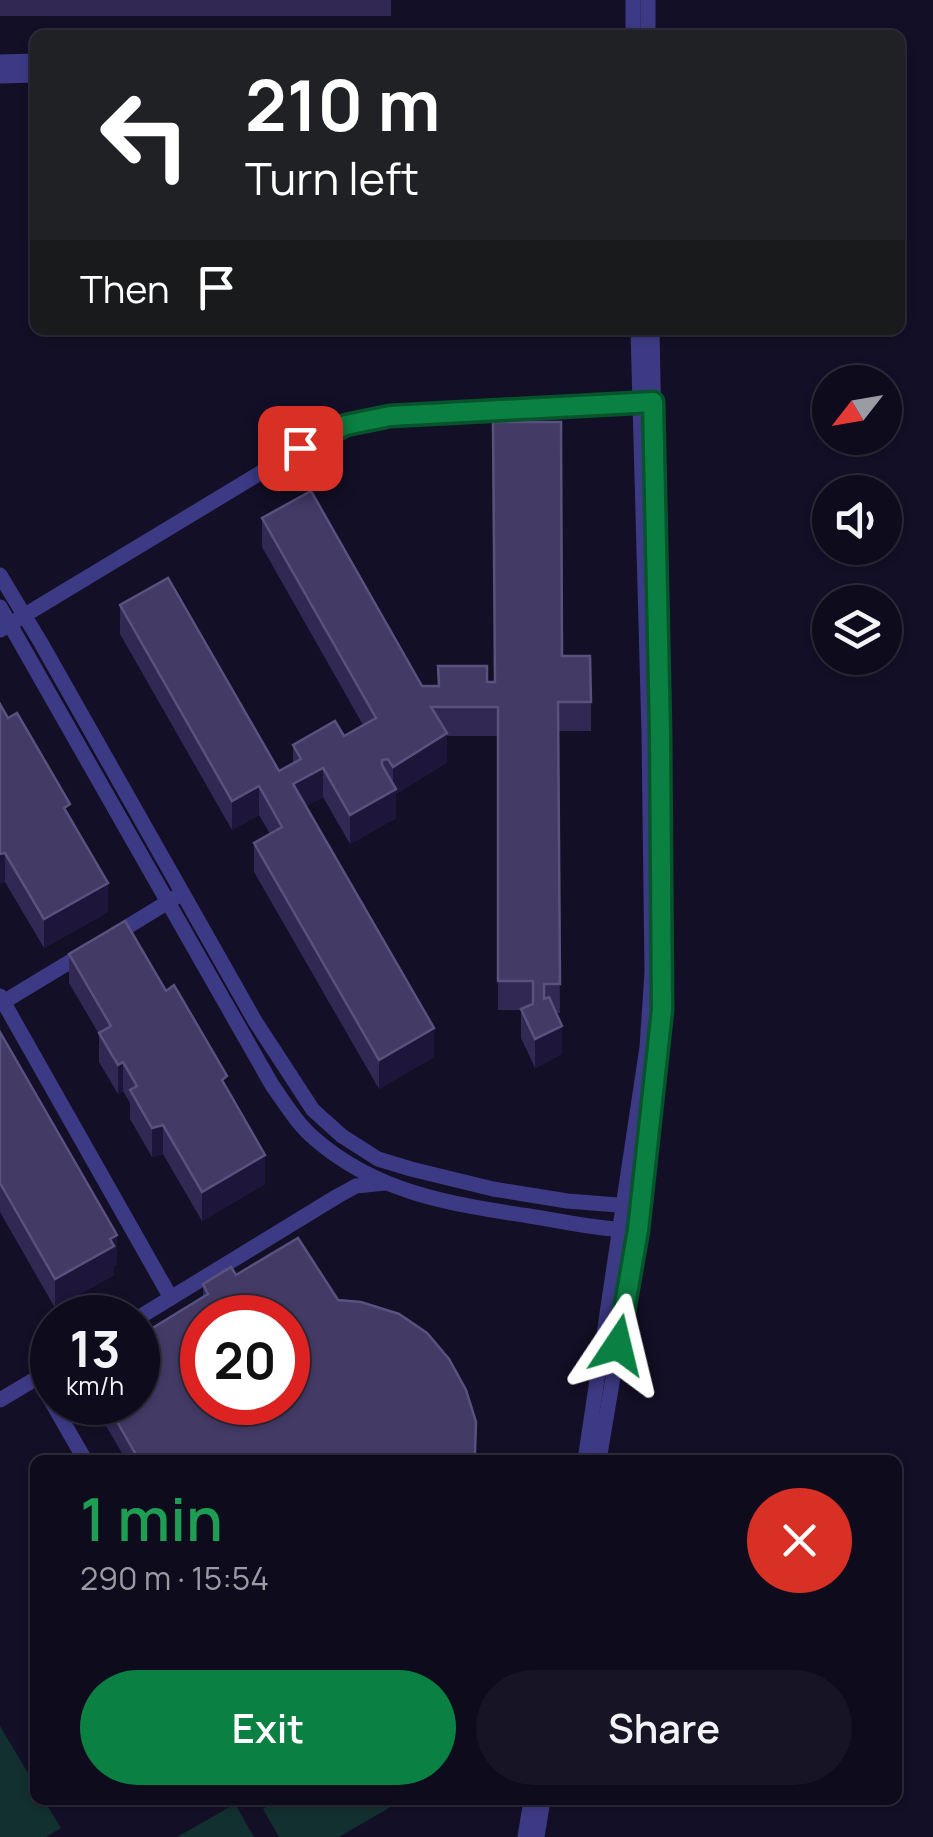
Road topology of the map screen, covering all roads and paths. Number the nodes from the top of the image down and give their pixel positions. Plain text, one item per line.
1 (632, 0) edge
2 (648, 0) edge
3 (632, 30) edge
4 (648, 30) edge
5 (0, 62) edge
6 (30, 62) edge
7 (30, 75) edge
8 (0, 76) edge
9 (639, 335) edge
10 (652, 335) edge
11 (646, 403) junction
12 (0, 575) edge
13 (0, 607) edge
14 (11, 623) edge
15 (174, 898) junction
16 (1, 1001) edge
17 (385, 1183) junction
18 (632, 1206) junction
19 (620, 1230) junction
20 (638, 1230) junction
21 (171, 1298) junction
22 (160, 1305) edge
23 (30, 1383) edge
24 (0, 1400) edge
25 (69, 1425) edge
26 (83, 1455) edge
27 (585, 1455) edge
28 (600, 1455) edge
29 (530, 1805) edge
30 (542, 1805) edge
31 (525, 1837) edge
32 (537, 1837) edge

1 - 3 lane
2 - 4 lane
5 - 6 lane
7 - 8 lane
9 - 11 lane
10 - 11 lane
11 - 14 lane
11 - 18 lane
12 - 14 lane
13 - 14 lane
14 - 15 lane
15 - 16 lane
15 - 17 lane
15 - 18 lane
16 - 21 lane
17 - 19 lane
17 - 21 lane
18 - 19 lane
18 - 20 lane
19 - 20 lane
19 - 27 lane
20 - 28 lane
21 - 22 lane
23 - 24 lane
25 - 26 lane
29 - 31 lane
30 - 32 lane

